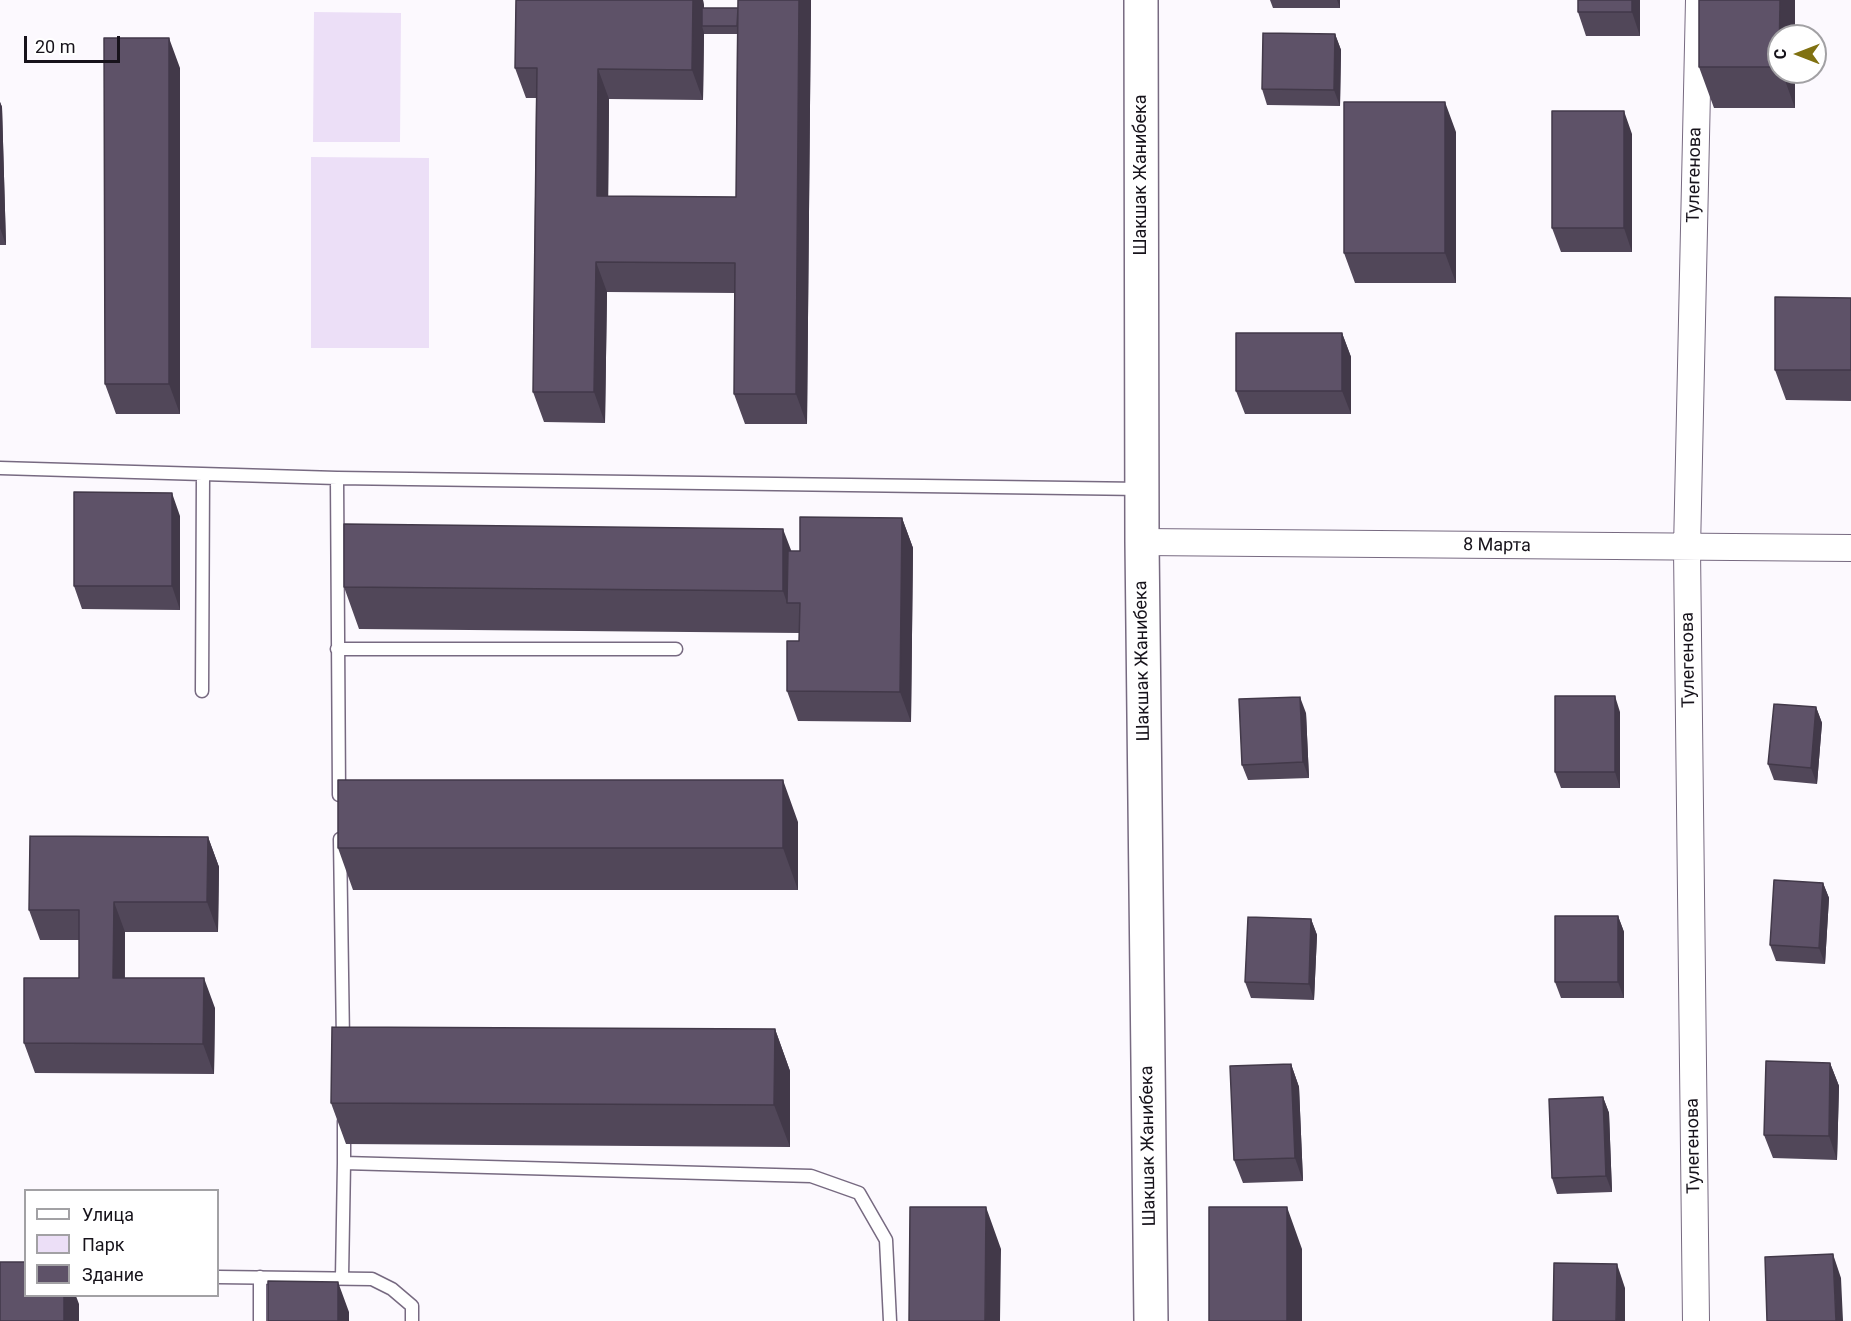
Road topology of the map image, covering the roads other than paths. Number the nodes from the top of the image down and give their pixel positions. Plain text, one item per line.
1 (1141, 0) edge
2 (1699, 0) edge
3 (0, 468) edge
4 (203, 475) junction
5 (337, 478) junction
6 (1142, 489) junction
7 (1142, 542) junction
8 (1851, 548) edge
9 (1687, 549) junction
10 (337, 649) junction
11 (676, 649) dead end
12 (202, 691) dead end
13 (339, 805) edge
14 (339, 829) edge
15 (343, 1056) edge
16 (344, 1104) edge
17 (344, 1163) junction
18 (219, 1277) edge
19 (260, 1277) junction
20 (342, 1277) junction
21 (260, 1321) edge
22 (412, 1321) edge
23 (890, 1321) edge
24 (1151, 1321) edge
25 (1696, 1321) edge

1 - 6 main road, Шакшак Жанибека
2 - 9 street, Тулегенова
3 - 4 lane
4 - 5 lane
4 - 12 lane
5 - 6 lane
5 - 10 lane
6 - 7 main road, Шакшак Жанибека
7 - 9 street, 8 Марта
7 - 24 main road, Шакшак Жанибека
8 - 9 street, 8 Марта
9 - 25 street, Тулегенова
10 - 11 lane
10 - 13 lane
14 - 15 lane
16 - 17 lane
17 - 20 lane
17 - 23 lane
18 - 19 lane
19 - 20 lane
19 - 21 lane
20 - 22 lane

